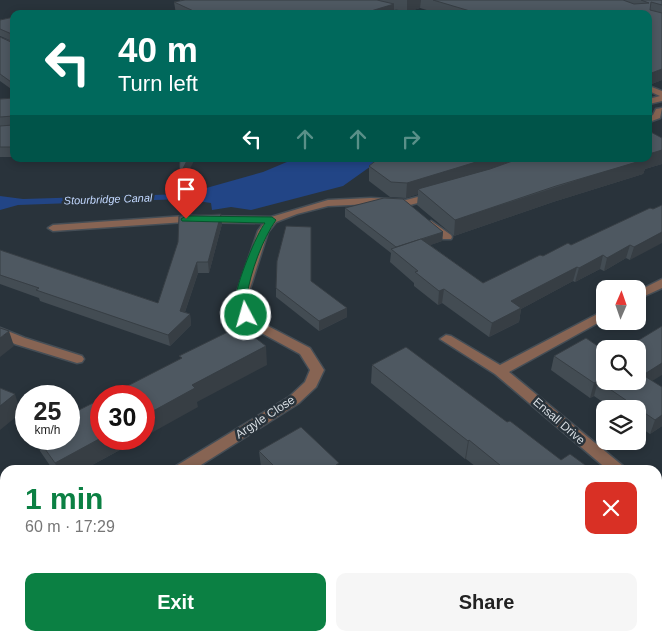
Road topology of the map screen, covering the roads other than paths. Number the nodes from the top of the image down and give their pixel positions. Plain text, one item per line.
1 (343, 0) edge
2 (387, 10) edge
3 (662, 110) edge
4 (652, 118) edge
5 (441, 193) edge
6 (406, 203) junction
7 (272, 220) junction
8 (53, 228) dead end
9 (446, 237) dead end
10 (662, 283) edge
11 (646, 292) edge
12 (596, 319) edge
13 (0, 332) edge
14 (446, 339) dead end
15 (77, 359) dead end
16 (500, 371) junction
17 (189, 465) edge
18 (612, 465) edge

1 - 2 street
3 - 4 street
5 - 6 street
6 - 7 street
6 - 9 street
7 - 8 street
7 - 17 street, Argyle Close
10 - 11 street
12 - 16 street
13 - 15 street
14 - 16 street, Ensall Drive
16 - 18 street, Ensall Drive

